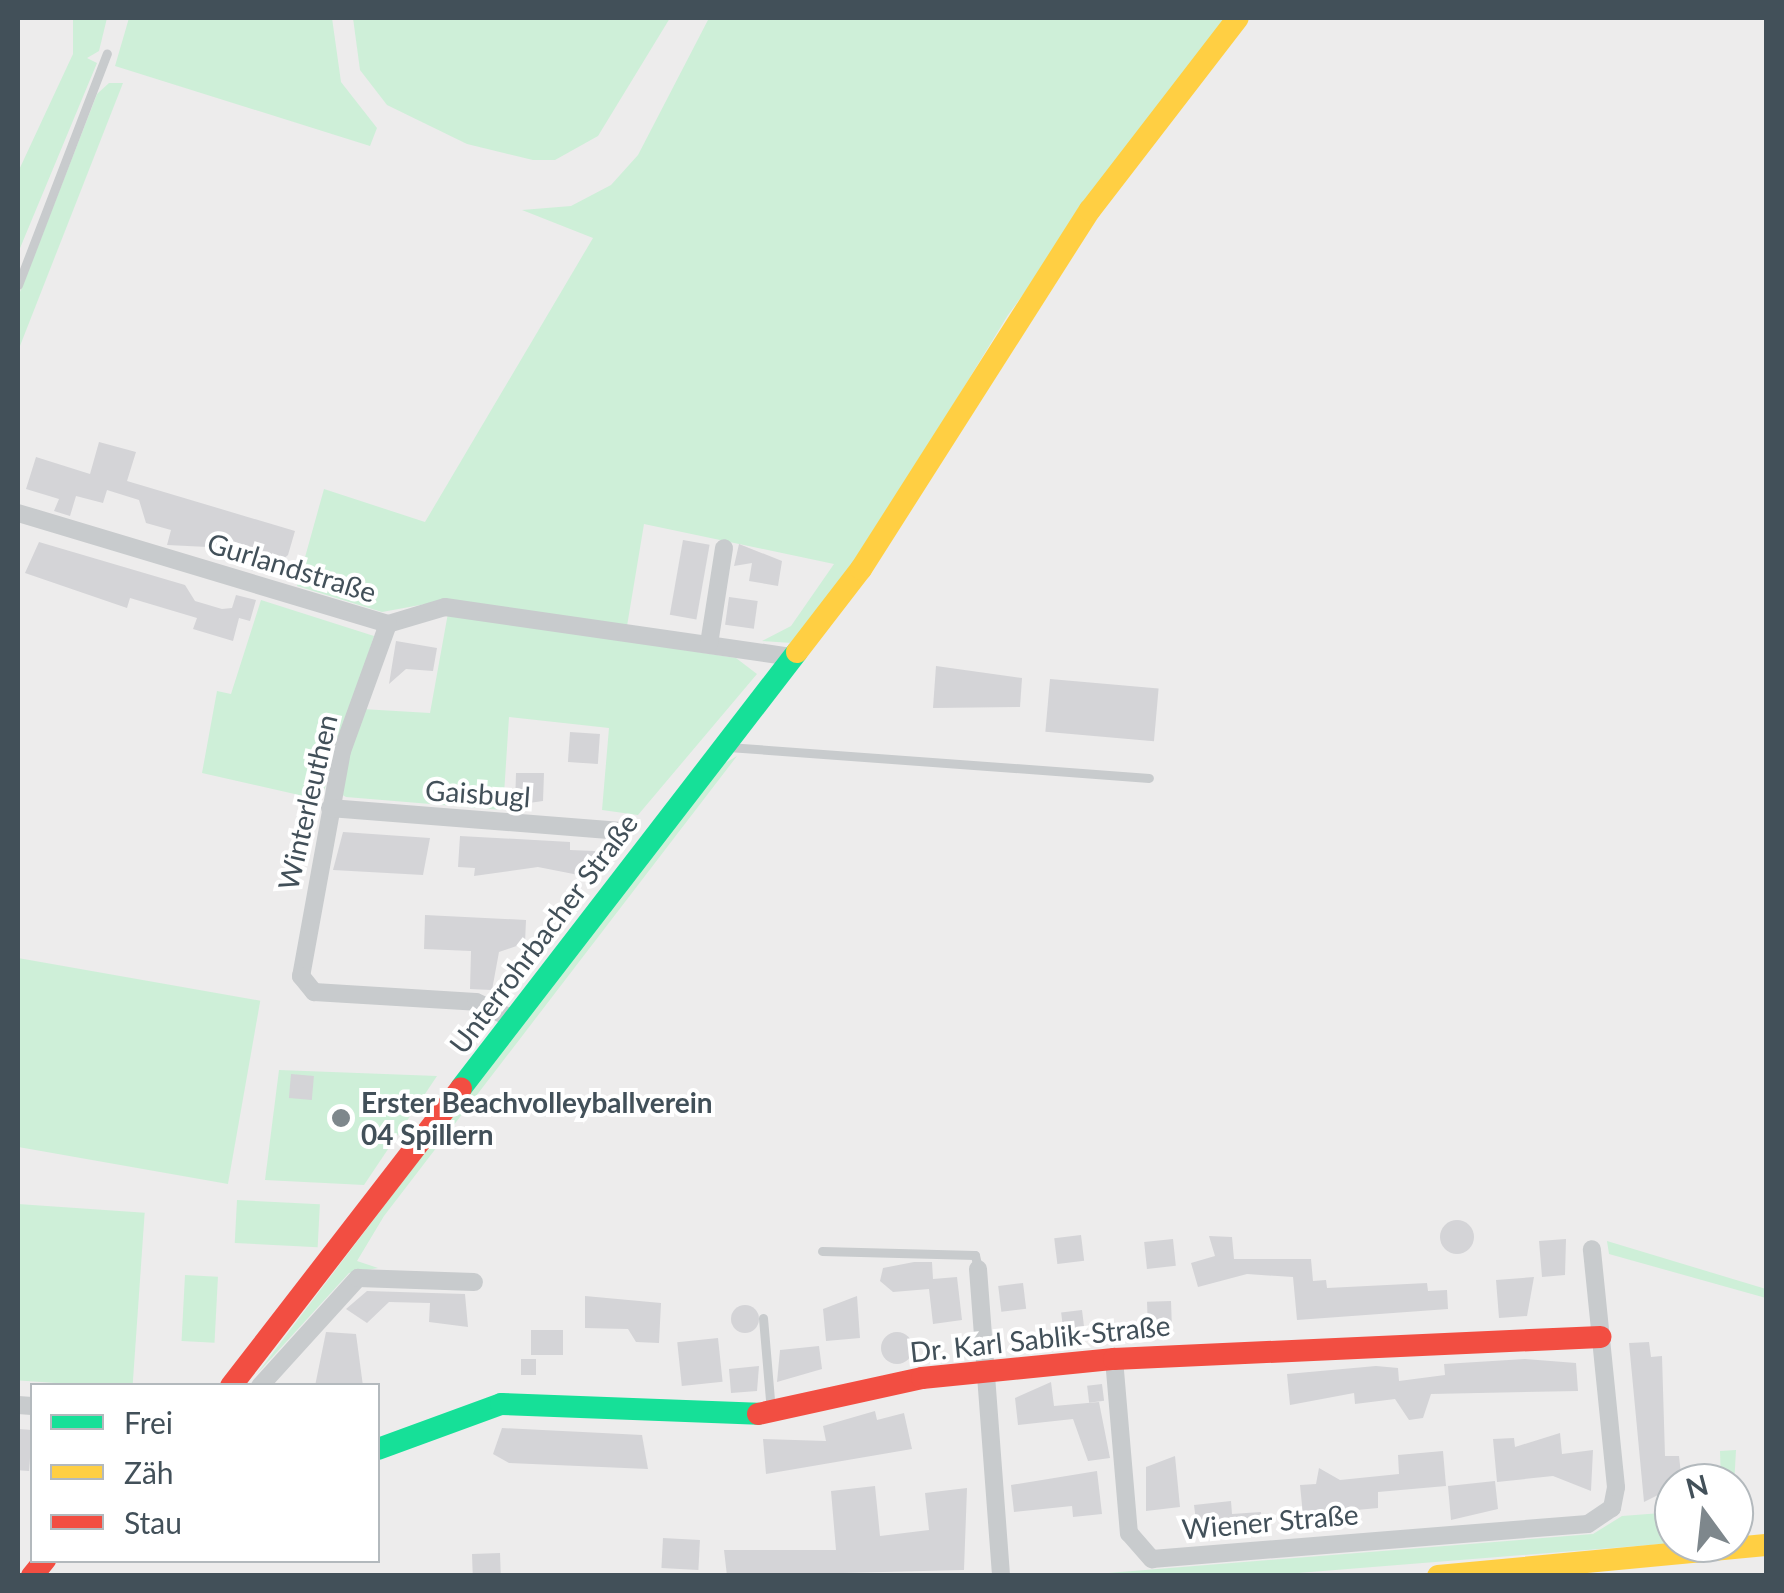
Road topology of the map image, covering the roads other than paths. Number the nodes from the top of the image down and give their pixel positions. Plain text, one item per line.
1 (1238, 18) edge
2 (107, 53) dead end
3 (18, 285) edge
4 (18, 513) edge
5 (724, 548) dead end
6 (388, 624) junction
7 (708, 644) junction
8 (792, 657) junction
9 (721, 747) junction
10 (1150, 778) dead end
11 (330, 808) junction
12 (622, 831) dead end
13 (515, 1020) junction
14 (1592, 1249) dead end
15 (822, 1251) dead end
16 (978, 1269) joint
17 (474, 1282) dead end
18 (763, 1318) dead end
19 (1601, 1336) junction
20 (1114, 1358) junction
21 (986, 1372) junction
22 (237, 1383) edge
23 (263, 1383) edge
24 (772, 1414) junction
25 (380, 1448) edge
26 (1766, 1546) edge
27 (1520, 1573) edge
28 (1001, 1576) edge
29 (1438, 1576) edge

1 - 8 main road, Unterrohrbacher Straße
2 - 3 lane
4 - 6 street, Gurlandstraße
5 - 7 street
6 - 7 street, Gurlandstraße
6 - 11 street, Winterleuthen
7 - 8 street, Gurlandstraße
8 - 9 main road, Unterrohrbacher Straße
9 - 10 lane
9 - 13 main road, Unterrohrbacher Straße
11 - 12 street, Gaisbugl
11 - 13 street, Winterleuthen
13 - 22 main road, Unterrohrbacher Straße
14 - 19 street
15 - 16 lane
16 - 21 street
17 - 23 street
18 - 24 lane
19 - 20 main road, Dr. Karl Sablik-Straße
19 - 20 street, Wiener Straße
20 - 21 main road, Dr. Karl Sablik-Straße
21 - 24 main road, Dr. Karl Sablik-Straße
21 - 28 street
24 - 25 main road, Dr. Karl Sablik-Straße
26 - 27 main road
27 - 29 main road

